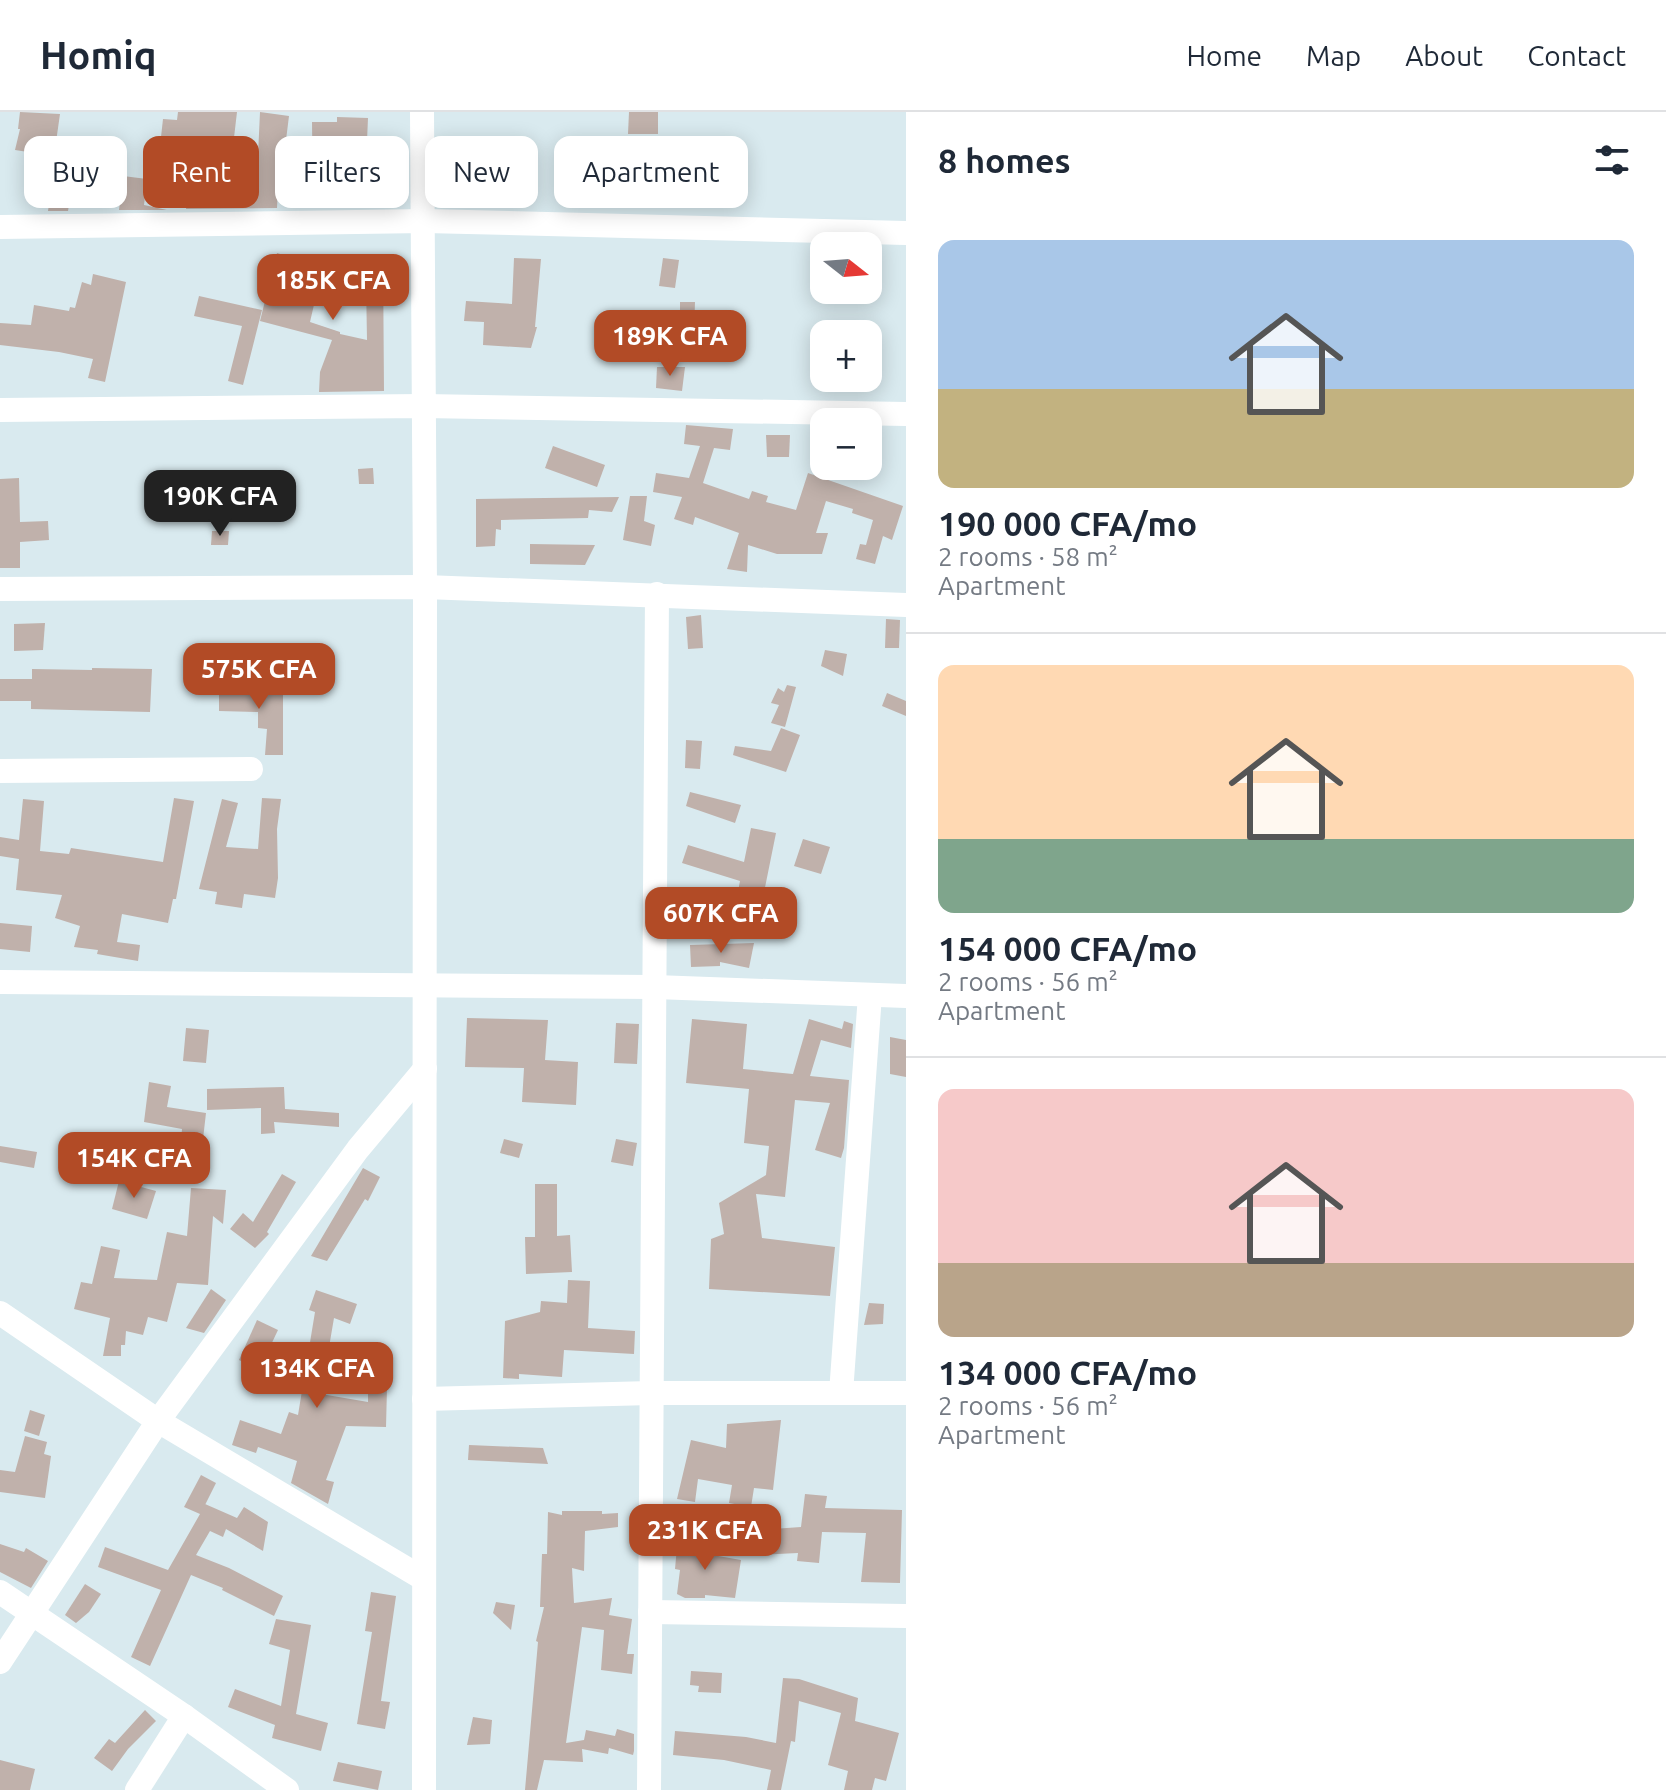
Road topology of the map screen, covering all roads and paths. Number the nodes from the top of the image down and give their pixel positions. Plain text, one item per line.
1 (422, 112) edge
2 (425, 221) junction
3 (0, 227) edge
4 (906, 233) edge
5 (424, 406) junction
6 (0, 410) edge
7 (906, 414) edge
8 (425, 587) junction
9 (0, 589) edge
10 (657, 594) junction
11 (906, 605) edge
12 (251, 769) dead end
13 (0, 771) edge
14 (0, 982) edge
15 (425, 987) junction
16 (655, 987) junction
17 (870, 995) junction
18 (906, 996) edge
19 (425, 1069) junction
20 (0, 1313) edge
21 (651, 1393) junction
22 (841, 1393) junction
23 (906, 1393) edge
24 (424, 1399) junction
25 (158, 1421) junction
26 (424, 1579) junction
27 (0, 1592) edge
28 (650, 1612) junction
29 (33, 1613) junction
30 (906, 1616) edge
31 (0, 1662) edge
32 (184, 1716) junction
33 (137, 1790) edge
34 (287, 1790) edge
35 (424, 1790) edge
36 (649, 1790) edge

1 - 2 street
2 - 3 street
2 - 4 street
2 - 5 street
5 - 6 street
5 - 7 street
5 - 8 street
8 - 9 street
8 - 10 street
8 - 15 street
10 - 11 street
10 - 16 street
12 - 13 street
14 - 15 street
15 - 16 street
15 - 19 street
16 - 17 street
16 - 21 street
17 - 18 street
17 - 22 street
19 - 24 street
19 - 25 street
20 - 25 street
21 - 22 street
21 - 24 street
21 - 28 street
22 - 23 street
24 - 26 street
25 - 26 street
25 - 29 street
26 - 35 street
27 - 29 street
28 - 30 street
28 - 36 street
29 - 31 street
29 - 32 street
32 - 33 street
32 - 34 street

